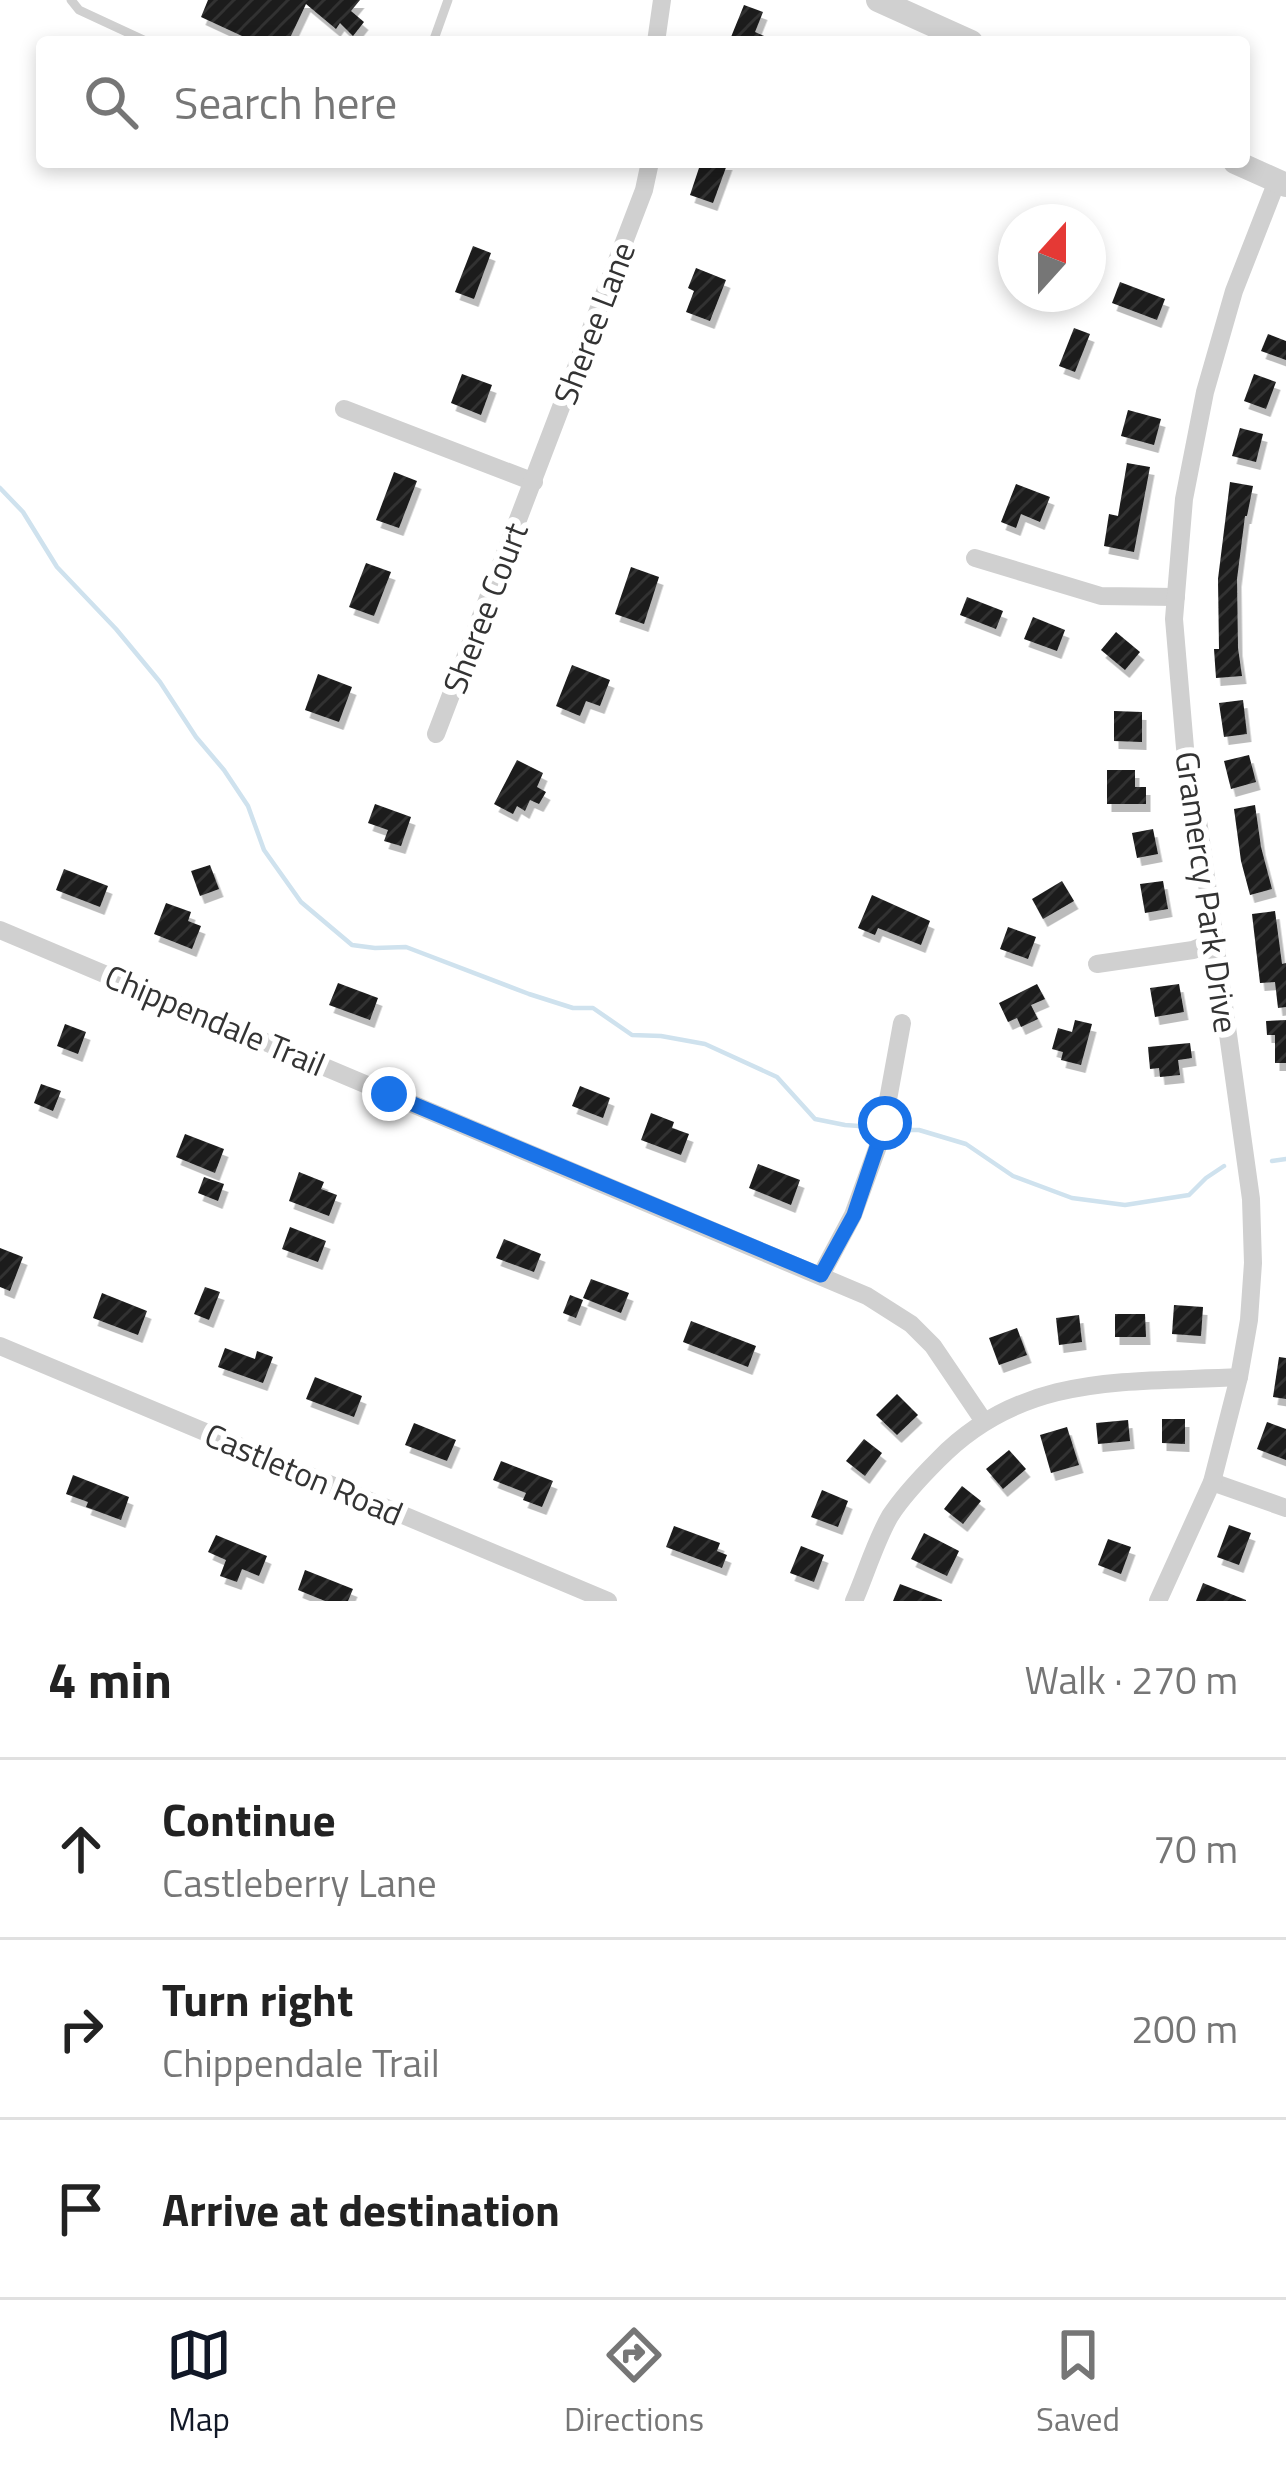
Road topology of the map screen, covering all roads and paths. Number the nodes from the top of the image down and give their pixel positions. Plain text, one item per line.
1 (71, 0) edge
2 (448, 0) edge
3 (662, 0) edge
4 (878, 0) edge
5 (135, 36) edge
6 (436, 36) edge
7 (657, 36) edge
8 (958, 36) edge
9 (649, 168) edge
10 (1248, 168) edge
11 (1282, 183) edge
12 (344, 409) dead end
13 (534, 482) junction
14 (975, 558) dead end
15 (1176, 596) junction
16 (436, 734) dead end
17 (0, 930) edge
18 (1216, 941) junction
19 (1097, 964) dead end
20 (902, 1023) dead end
21 (821, 1275) junction
22 (0, 1346) edge
23 (1239, 1377) junction
24 (983, 1420) junction
25 (1212, 1482) junction
26 (1286, 1508) edge
27 (608, 1601) edge
28 (854, 1601) edge
29 (1158, 1601) edge

1 - 5 lane
2 - 6 lane
3 - 7 street
4 - 8 street
9 - 13 street, Sheree Lane
10 - 11 street
11 - 15 street, Gramercy Park Drive
12 - 13 street
13 - 16 street, Sheree Court
14 - 15 street
15 - 18 street, Gramercy Park Drive
17 - 21 street, Chippendale Trail
18 - 19 street
18 - 23 street, Gramercy Park Drive
20 - 21 street
21 - 24 street, Chippendale Trail
22 - 27 street, Castleton Road
23 - 24 street
23 - 25 street, Gramercy Park Drive
24 - 28 street
25 - 26 street
25 - 29 street, Gramercy Park Drive

